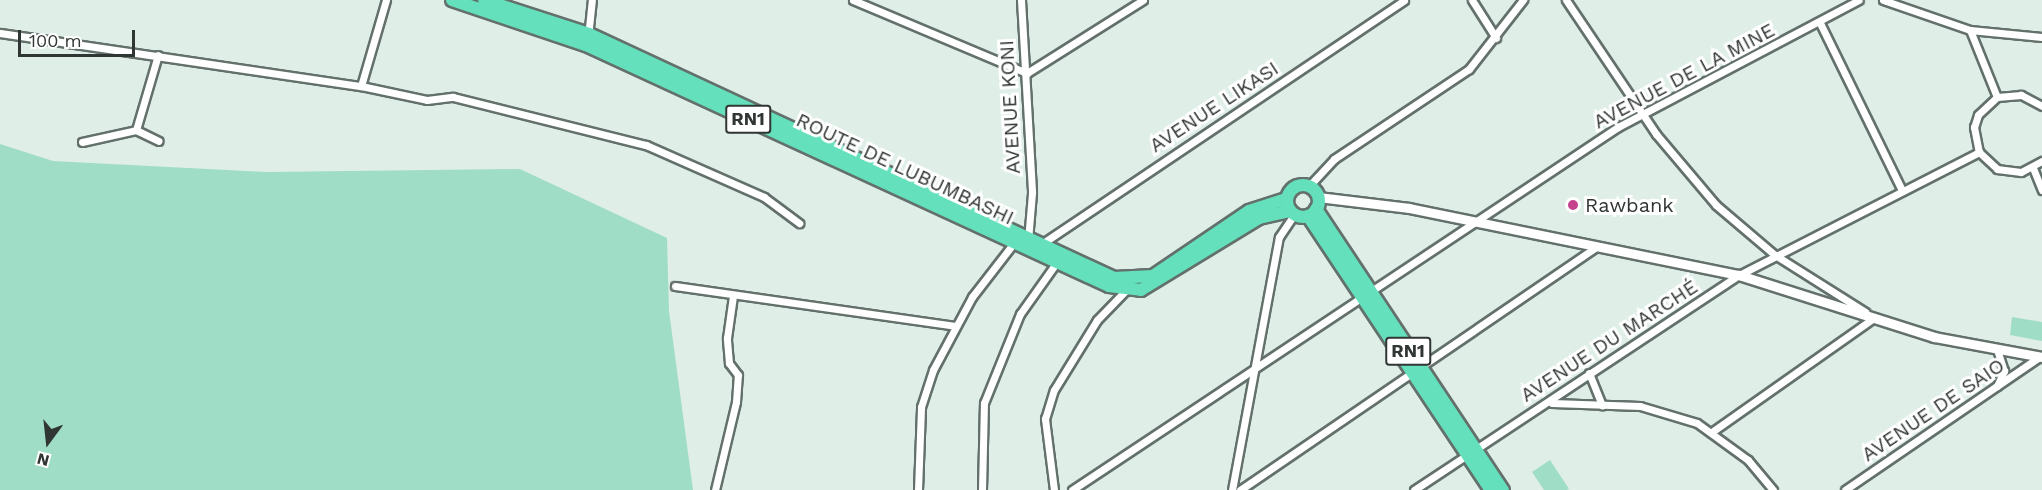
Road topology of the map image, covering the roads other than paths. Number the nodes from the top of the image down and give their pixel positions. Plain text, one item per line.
1 (386, 0) edge
2 (452, 0) edge
3 (484, 0) edge
4 (592, 0) edge
5 (853, 0) edge
6 (1021, 0) edge
7 (1143, 0) edge
8 (1404, 0) edge
9 (1472, 0) edge
10 (1523, 0) edge
11 (1566, 0) edge
12 (1859, 0) edge
13 (1882, 0) edge
14 (1820, 23) junction
15 (1970, 30) junction
16 (0, 33) edge
17 (2042, 37) edge
18 (1496, 38) junction
19 (587, 40) junction
20 (158, 56) junction
21 (1027, 73) junction
22 (361, 86) junction
23 (1997, 97) junction
24 (2042, 106) edge
25 (1643, 112) junction
26 (136, 130) junction
27 (159, 141) dead end
28 (82, 142) dead end
29 (1979, 152) junction
30 (2042, 161) edge
31 (2033, 168) junction
32 (1309, 186) junction
33 (1901, 188) junction
34 (2042, 190) edge
35 (1314, 207) junction
36 (1290, 208) junction
37 (1474, 221) junction
38 (799, 223) dead end
39 (1023, 239) junction
40 (1044, 243) junction
41 (1595, 248) junction
42 (1775, 255) junction
43 (1057, 262) junction
44 (1739, 275) junction
45 (675, 286) dead end
46 (1136, 286) junction
47 (733, 296) junction
48 (1365, 296) junction
49 (1877, 319) junction
50 (955, 326) junction
51 (1998, 352) junction
52 (2041, 357) edge
53 (1256, 369) junction
54 (1416, 373) junction
55 (1589, 373) junction
56 (1996, 389) junction
57 (1552, 403) junction
58 (1602, 405) junction
59 (1713, 432) junction
60 (1471, 452) junction
61 (715, 490) edge
62 (918, 490) edge
63 (982, 490) edge
64 (1054, 490) edge
65 (1072, 490) edge
66 (1232, 490) edge
67 (1240, 490) edge
68 (1414, 490) edge
69 (1491, 490) edge
70 (1503, 490) edge
71 (1773, 490) edge
72 (1845, 490) edge

1 - 22 street
2 - 19 highway, ROUTE DE LUBUMBASHI / RN1
3 - 19 highway, ROUTE DE LUBUMBASHI / RN1
4 - 19 street
5 - 21 street
6 - 21 street, AVENUE KONI
7 - 21 street
8 - 40 street, AVENUE LIKASI
9 - 18 street
10 - 18 street
11 - 25 street
12 - 14 street, AVENUE DE LA MINE
13 - 15 street
14 - 25 street, AVENUE DE LA MINE
14 - 33 street
15 - 17 street
15 - 23 street
16 - 20 street
18 - 32 street
19 - 39 highway, ROUTE DE LUBUMBASHI / RN1
20 - 22 street
20 - 26 street
21 - 39 street, AVENUE KONI
22 - 38 street
23 - 24 street
23 - 29 street
25 - 37 street, AVENUE DE LA MINE
25 - 42 street
26 - 27 street
26 - 28 street
29 - 31 street
29 - 33 street, AVENUE DU MARCHÉ
30 - 31 street
31 - 34 street
32 - 35 highway
32 - 36 highway
33 - 42 street, AVENUE DU MARCHÉ
35 - 36 highway
35 - 37 main road
35 - 48 highway, RN1
36 - 46 highway
36 - 53 street
37 - 41 main road
37 - 48 street, AVENUE DE LA MINE
39 - 40 highway, ROUTE DE LUBUMBASHI / RN1
39 - 43 highway, ROUTE DE LUBUMBASHI / RN1
39 - 50 street
40 - 46 highway, ROUTE DE LUBUMBASHI / RN1
41 - 44 main road
41 - 54 street
42 - 44 street, AVENUE DU MARCHÉ
42 - 49 street
43 - 46 highway, ROUTE DE LUBUMBASHI / RN1
43 - 63 street
44 - 49 main road
44 - 55 street, AVENUE DU MARCHÉ
45 - 47 street
46 - 64 street
47 - 50 street
47 - 61 street
48 - 53 street, AVENUE DE LA MINE
48 - 54 highway, RN1
49 - 51 main road
49 - 59 street
50 - 62 street
51 - 52 main road
51 - 56 street
52 - 56 street, AVENUE DE SAIO
53 - 65 street, AVENUE DE LA MINE
53 - 66 street
54 - 60 highway, RN1
54 - 67 street
55 - 57 street, AVENUE DU MARCHÉ
55 - 58 street
56 - 72 street, AVENUE DE SAIO
57 - 58 street
57 - 60 street, AVENUE DU MARCHÉ
58 - 59 street
59 - 71 street
60 - 68 street, AVENUE DU MARCHÉ
60 - 69 highway, RN1
60 - 70 highway, RN1

